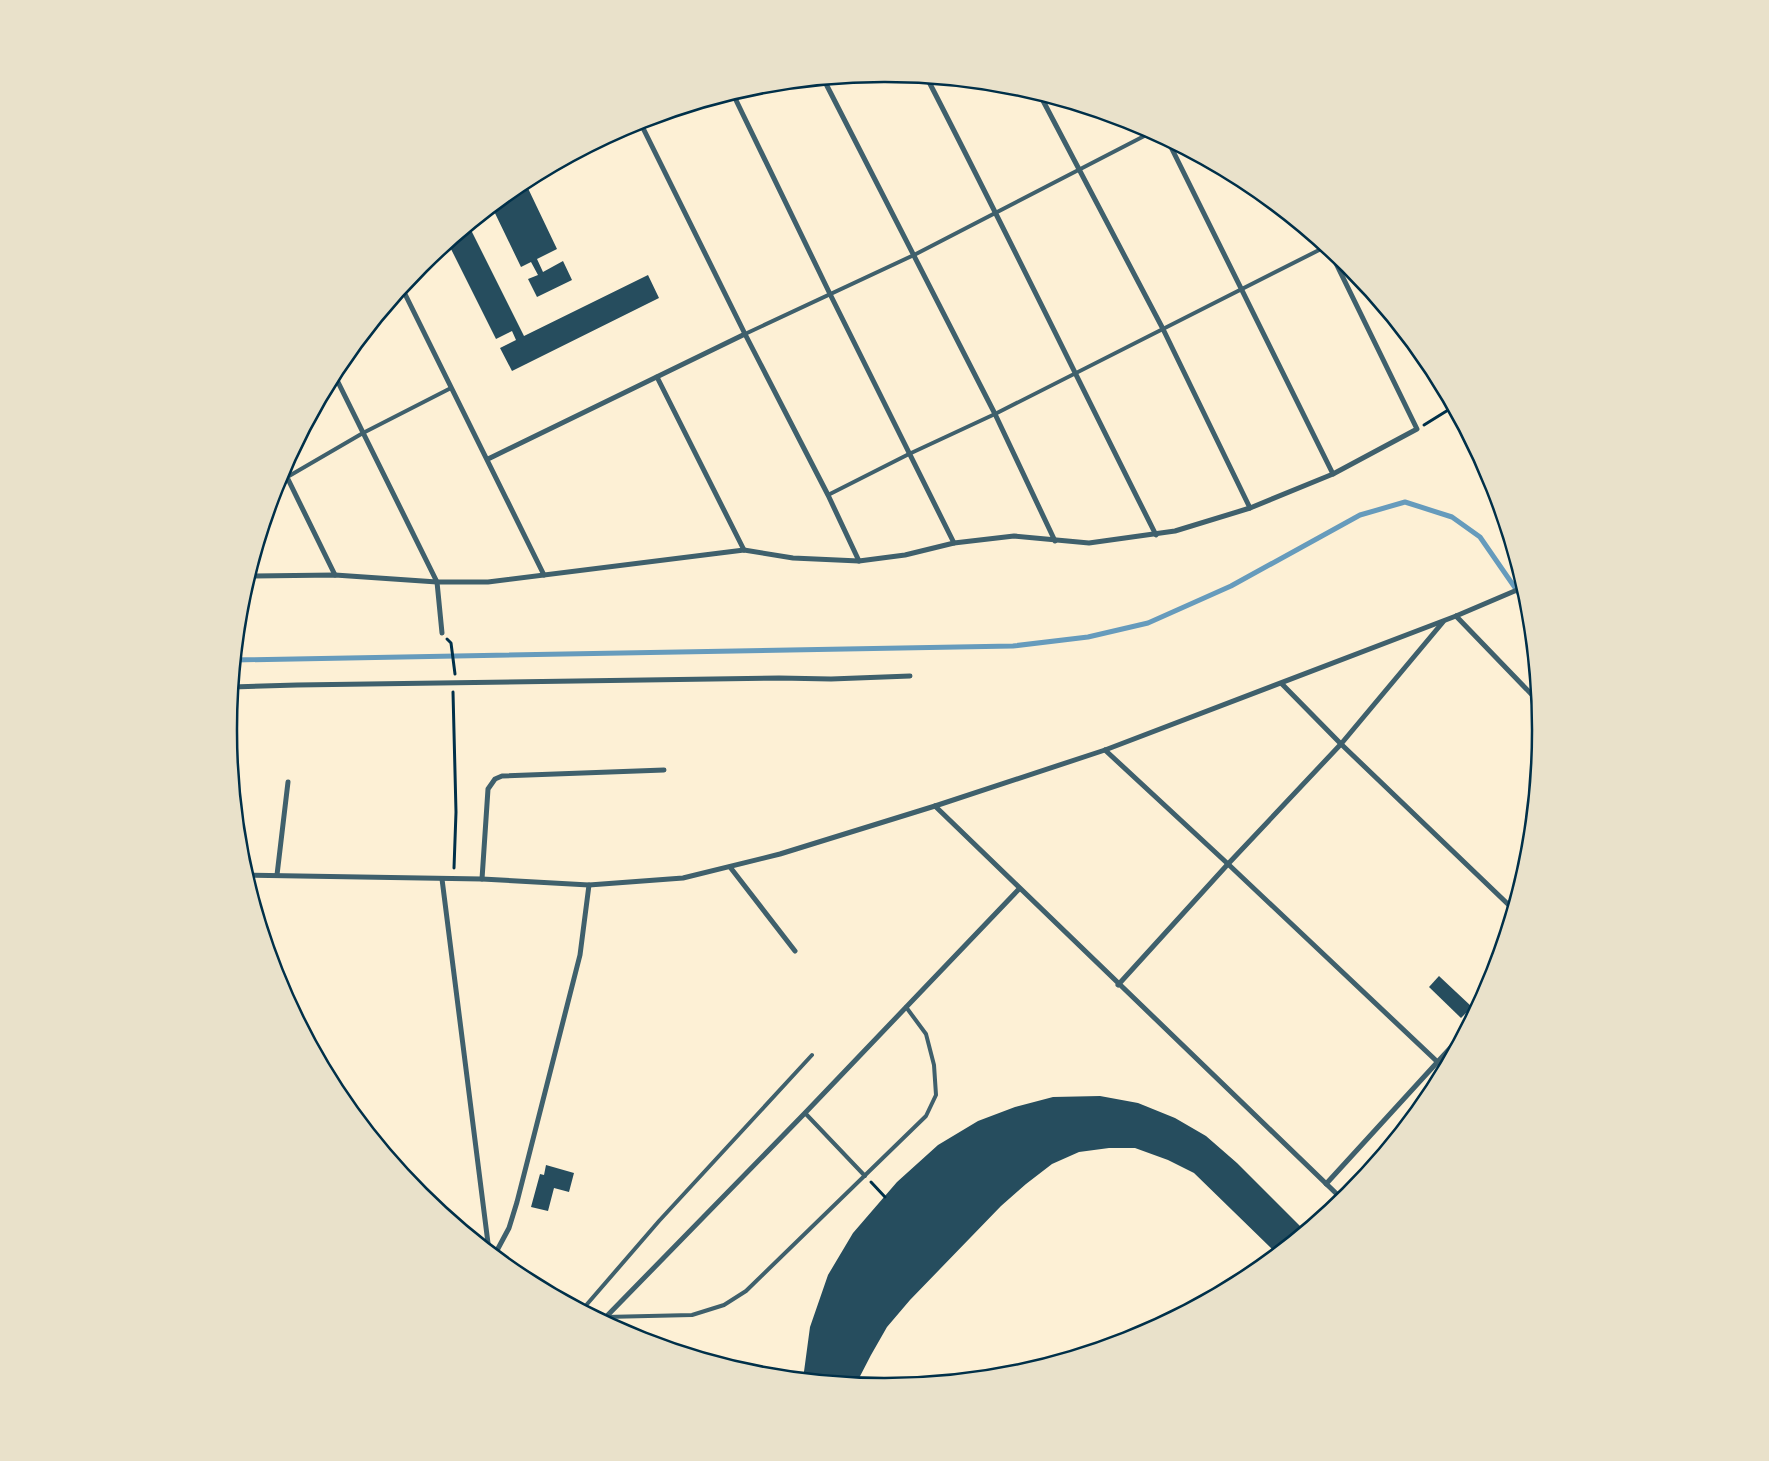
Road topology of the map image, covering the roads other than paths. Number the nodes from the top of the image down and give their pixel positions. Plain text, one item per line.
1 (930, 84) edge
2 (827, 85) edge
3 (736, 100) edge
4 (1044, 103) edge
5 (644, 129) edge
6 (1143, 137) edge
7 (1172, 150) edge
8 (1079, 171) junction
9 (996, 212) junction
10 (1319, 250) edge
11 (914, 255) junction
12 (1338, 267) edge
13 (1242, 289) junction
14 (405, 294) edge
15 (830, 294) junction
16 (1163, 329) junction
17 (745, 334) junction
18 (1074, 373) junction
19 (657, 377) junction
20 (338, 382) edge
21 (451, 388) junction
22 (995, 414) junction
23 (363, 433) junction
24 (909, 454) junction
25 (488, 459) junction
26 (1333, 474) junction
27 (289, 477) edge
28 (288, 479) edge
29 (828, 495) junction
30 (1250, 508) junction
31 (1156, 535) junction
32 (1055, 541) junction
33 (954, 542) junction
34 (744, 550) junction
35 (859, 561) junction
36 (335, 575) junction
37 (544, 575) junction
38 (256, 576) edge
39 (437, 582) junction
40 (1517, 590) edge
41 (1456, 616) junction
42 (1443, 622) junction
43 (442, 633) dead end
44 (910, 676) dead end
45 (1282, 684) junction
46 (238, 687) edge
47 (1531, 695) edge
48 (1341, 744) junction
49 (1104, 750) junction
50 (664, 770) dead end
51 (288, 782) dead end
52 (935, 806) junction
53 (1228, 864) junction
54 (730, 867) junction
55 (253, 875) edge
56 (277, 875) junction
57 (442, 879) junction
58 (482, 879) junction
59 (589, 885) junction
60 (1019, 889) junction
61 (1508, 904) edge
62 (795, 951) dead end
63 (1118, 985) junction
64 (906, 1007) junction
65 (1449, 1049) edge
66 (812, 1055) dead end
67 (1437, 1062) junction
68 (1440, 1065) edge
69 (805, 1113) junction
70 (865, 1176) junction
71 (1326, 1184) junction
72 (1337, 1195) edge
73 (488, 1243) edge
74 (497, 1250) edge
75 (586, 1306) edge
76 (607, 1316) edge
77 (613, 1319) edge

1 - 9 street
2 - 11 street
3 - 15 street
4 - 8 street
5 - 17 street
6 - 8 lane
7 - 13 street
8 - 9 lane
8 - 16 street
9 - 11 lane
9 - 18 street
10 - 13 lane
11 - 15 lane
11 - 22 street
12 - 26 street
13 - 16 lane
13 - 26 street
14 - 21 street
15 - 17 lane
15 - 24 street
16 - 18 lane
16 - 30 street
17 - 19 street
17 - 29 street
18 - 22 lane
18 - 31 street
19 - 25 street
19 - 34 street
20 - 23 street
21 - 23 lane
21 - 25 street
22 - 24 lane
22 - 32 street
23 - 27 lane
23 - 39 street
24 - 29 lane
24 - 33 street
25 - 37 street
26 - 30 street
28 - 36 street
29 - 35 street
30 - 31 street
31 - 32 street
32 - 33 street
33 - 35 street
34 - 35 street
34 - 37 street
36 - 38 street
36 - 39 street
37 - 39 street
39 - 43 street
40 - 41 street
41 - 42 street
41 - 47 street
42 - 45 street
42 - 48 street
44 - 46 street
45 - 48 street
45 - 49 street
48 - 53 street
48 - 61 street
49 - 52 street
49 - 53 street
50 - 58 street
51 - 56 street
52 - 54 street
52 - 60 street
53 - 63 street
53 - 67 street
54 - 59 street
54 - 62 street
55 - 56 street
56 - 57 street
57 - 58 street
57 - 73 street
58 - 59 street
59 - 74 street
60 - 63 street
60 - 64 street
63 - 71 street
64 - 69 street
64 - 70 lane
65 - 67 street
66 - 75 lane
67 - 68 street
67 - 71 street
69 - 70 lane
69 - 76 street
70 - 77 lane
71 - 72 street

